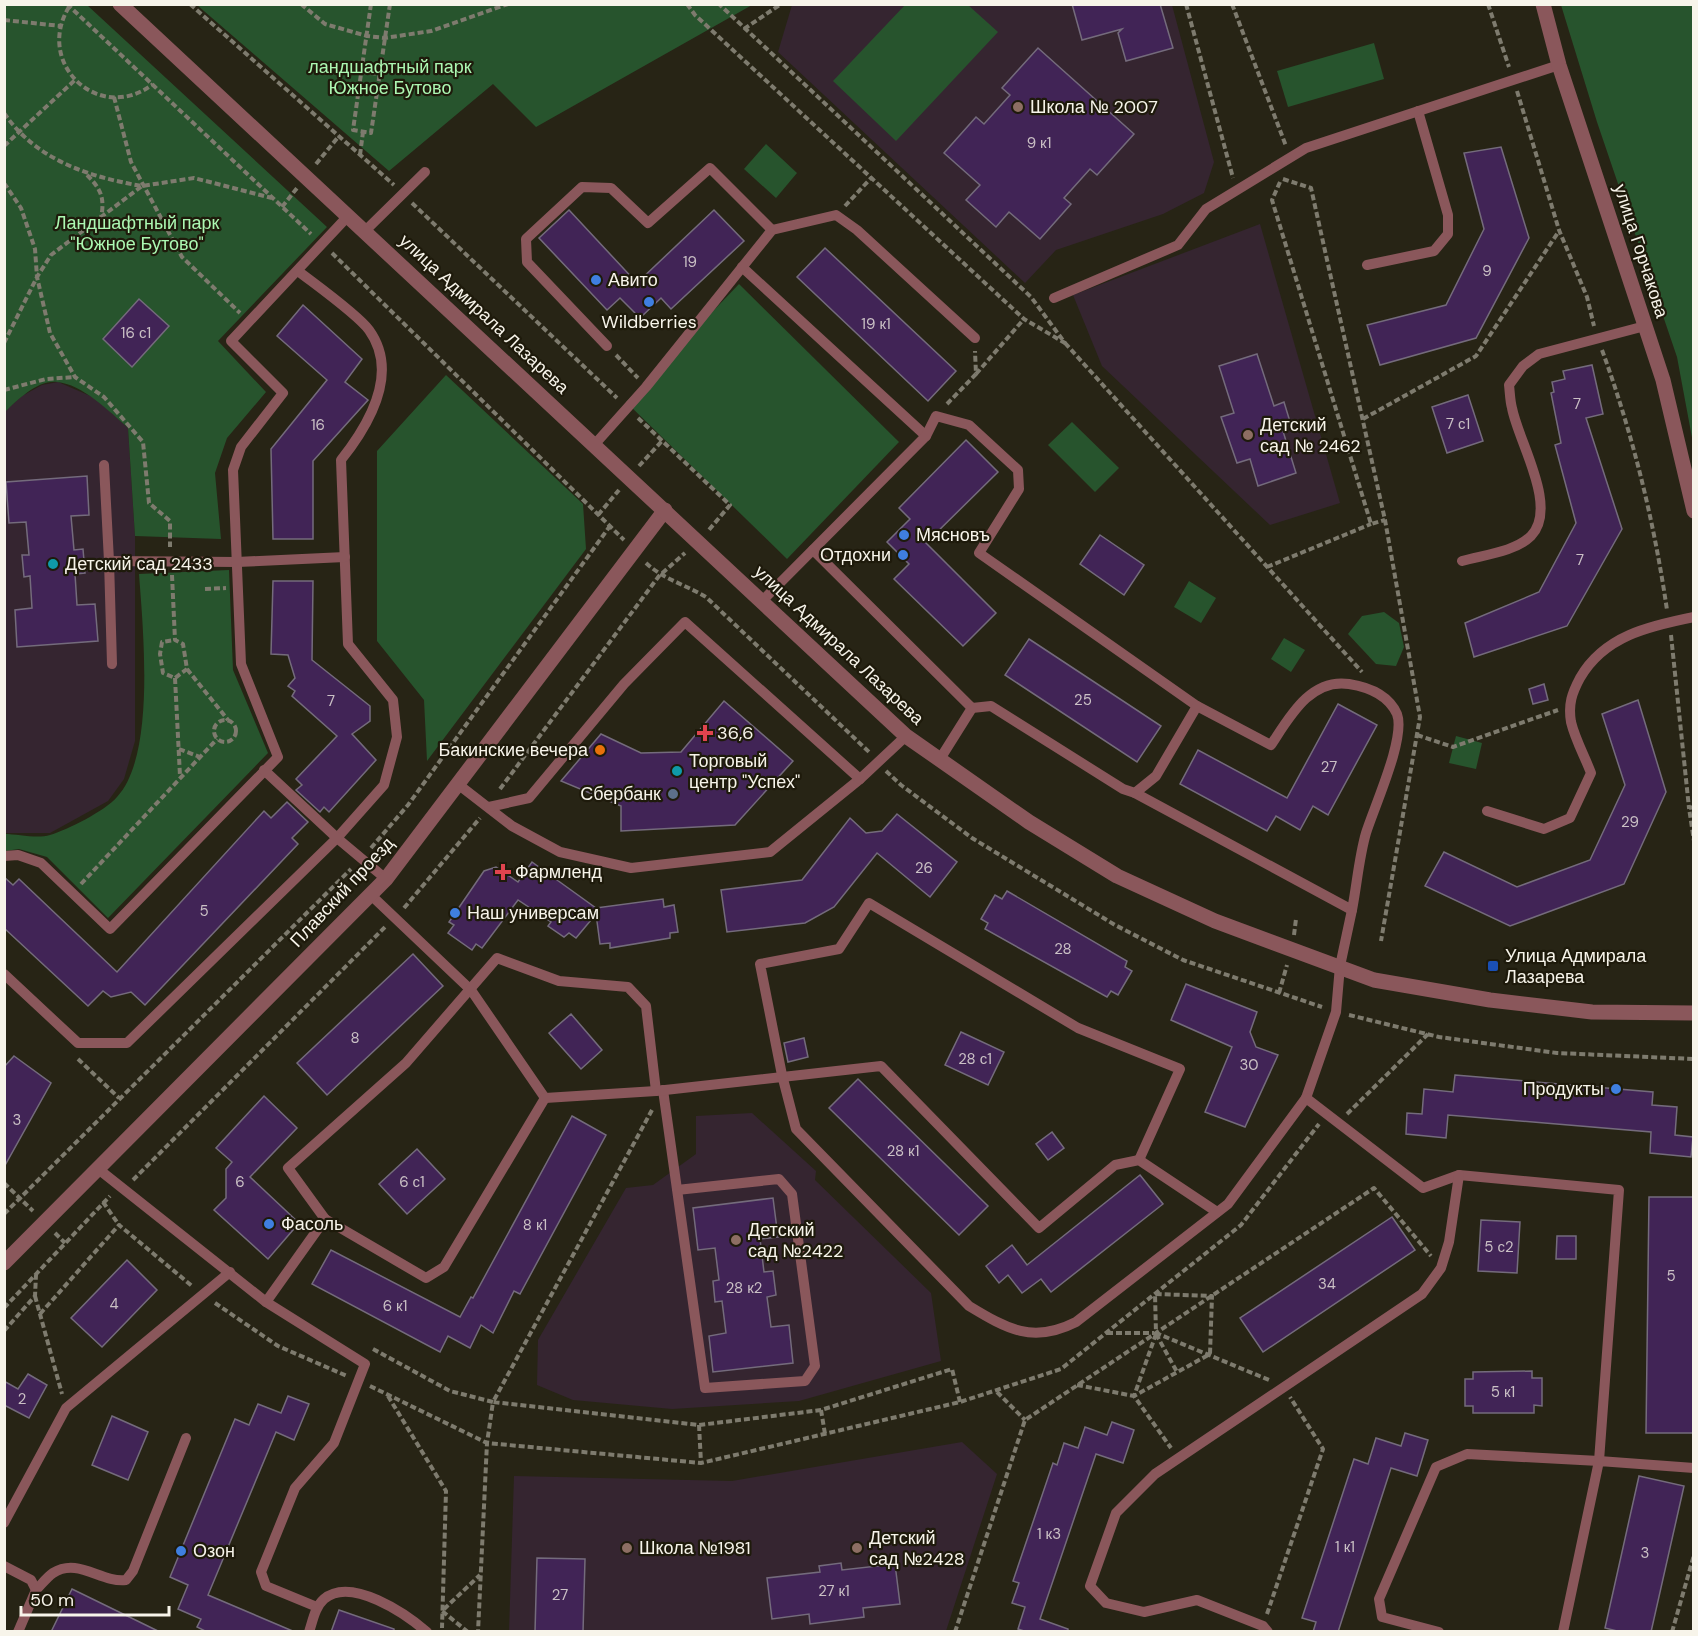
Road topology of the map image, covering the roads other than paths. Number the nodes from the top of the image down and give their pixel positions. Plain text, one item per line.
1 (120, 4) edge
2 (1543, 4) edge
3 (1559, 65) junction
4 (1418, 111) junction
5 (425, 172) dead end
6 (349, 215) junction
7 (366, 230) junction
8 (772, 230) junction
9 (1368, 265) dead end
10 (742, 267) junction
11 (298, 271) junction
12 (1054, 298) dead end
13 (1645, 326) junction
14 (975, 338) road end
15 (607, 346) road end
16 (926, 436) junction
17 (595, 444) junction
18 (105, 465) dead end
19 (665, 510) junction
20 (1694, 512) edge
21 (813, 550) junction
22 (345, 557) junction
23 (109, 561) junction
24 (1462, 561) dead end
25 (237, 562) junction
26 (762, 601) junction
27 (1694, 617) edge
28 (112, 664) dead end
29 (1197, 706) junction
30 (972, 708) junction
31 (906, 736) junction
32 (940, 759) junction
33 (264, 770) junction
34 (860, 779) junction
35 (459, 785) junction
36 (1135, 793) junction
37 (489, 807) junction
38 (1487, 811) dead end
39 (337, 838) junction
40 (4, 856) edge
41 (386, 879) junction
42 (371, 896) junction
43 (1352, 910) junction
44 (1340, 966) junction
45 (4, 974) edge
46 (471, 990) junction
47 (1694, 1013) edge
48 (782, 1075) junction
49 (659, 1090) junction
50 (545, 1098) junction
51 (1306, 1098) junction
52 (1139, 1160) junction
53 (97, 1168) junction
54 (1459, 1175) junction
55 (677, 1190) junction
56 (1217, 1212) junction
57 (326, 1219) junction
58 (4, 1263) edge
59 (230, 1272) junction
60 (266, 1302) junction
61 (186, 1438) dead end
62 (1599, 1461) junction
63 (1694, 1468) edge
64 (4, 1523) edge
65 (4, 1566) edge
66 (36, 1590) junction
67 (317, 1607) junction
68 (1266, 1629) edge
69 (18, 1632) edge
70 (309, 1632) edge
71 (427, 1632) edge
72 (1439, 1632) edge
73 (1563, 1632) edge

1 - 6 street, улица Адмирала Лазарева
2 - 3 street, улица Горчакова
3 - 4 lane
3 - 13 street, улица Горчакова
4 - 9 lane
4 - 12 lane
5 - 7 lane
6 - 7 street, улица Адмирала Лазарева
6 - 11 lane
7 - 17 street, улица Адмирала Лазарева
8 - 10 lane
8 - 14 lane
8 - 15 lane
10 - 16 lane
10 - 17 lane
11 - 22 lane
11 - 25 lane
13 - 20 street, улица Горчакова
13 - 24 lane
16 - 21 lane
16 - 29 lane
17 - 19 street, улица Адмирала Лазарева
18 - 23 lane
19 - 26 street, улица Адмирала Лазарева
19 - 35 street, Плавский проезд
21 - 26 lane
21 - 30 lane
22 - 25 lane
22 - 39 lane
23 - 25 lane
23 - 28 lane
25 - 33 lane
26 - 31 street, улица Адмирала Лазарева
27 - 38 lane
29 - 36 lane
29 - 43 lane
30 - 32 lane
30 - 36 lane
31 - 32 street, улица Адмирала Лазарева
31 - 34 lane
32 - 44 street, улица Адмирала Лазарева
33 - 39 lane
33 - 40 lane
34 - 37 lane
34 - 37 lane
35 - 37 lane
35 - 41 street, Плавский проезд
36 - 43 lane
39 - 41 lane
39 - 45 lane
41 - 42 street, Плавский проезд
42 - 46 lane
42 - 53 street, Плавский проезд
43 - 44 lane
44 - 47 street, улица Адмирала Лазарева
44 - 51 lane
46 - 49 lane
46 - 50 lane
46 - 57 lane
48 - 49 lane
48 - 52 lane
48 - 52 lane
48 - 56 lane
49 - 50 lane
49 - 55 lane
50 - 57 lane
51 - 54 lane
51 - 56 lane
52 - 56 lane
53 - 58 street, Плавский проезд
53 - 59 lane
54 - 62 lane
54 - 68 lane
55 - 55 lane
57 - 60 lane
59 - 60 lane
59 - 64 lane
60 - 67 lane
61 - 66 lane
62 - 63 lane
62 - 72 lane
62 - 73 lane
65 - 66 lane
66 - 69 lane
67 - 70 lane
67 - 71 lane

